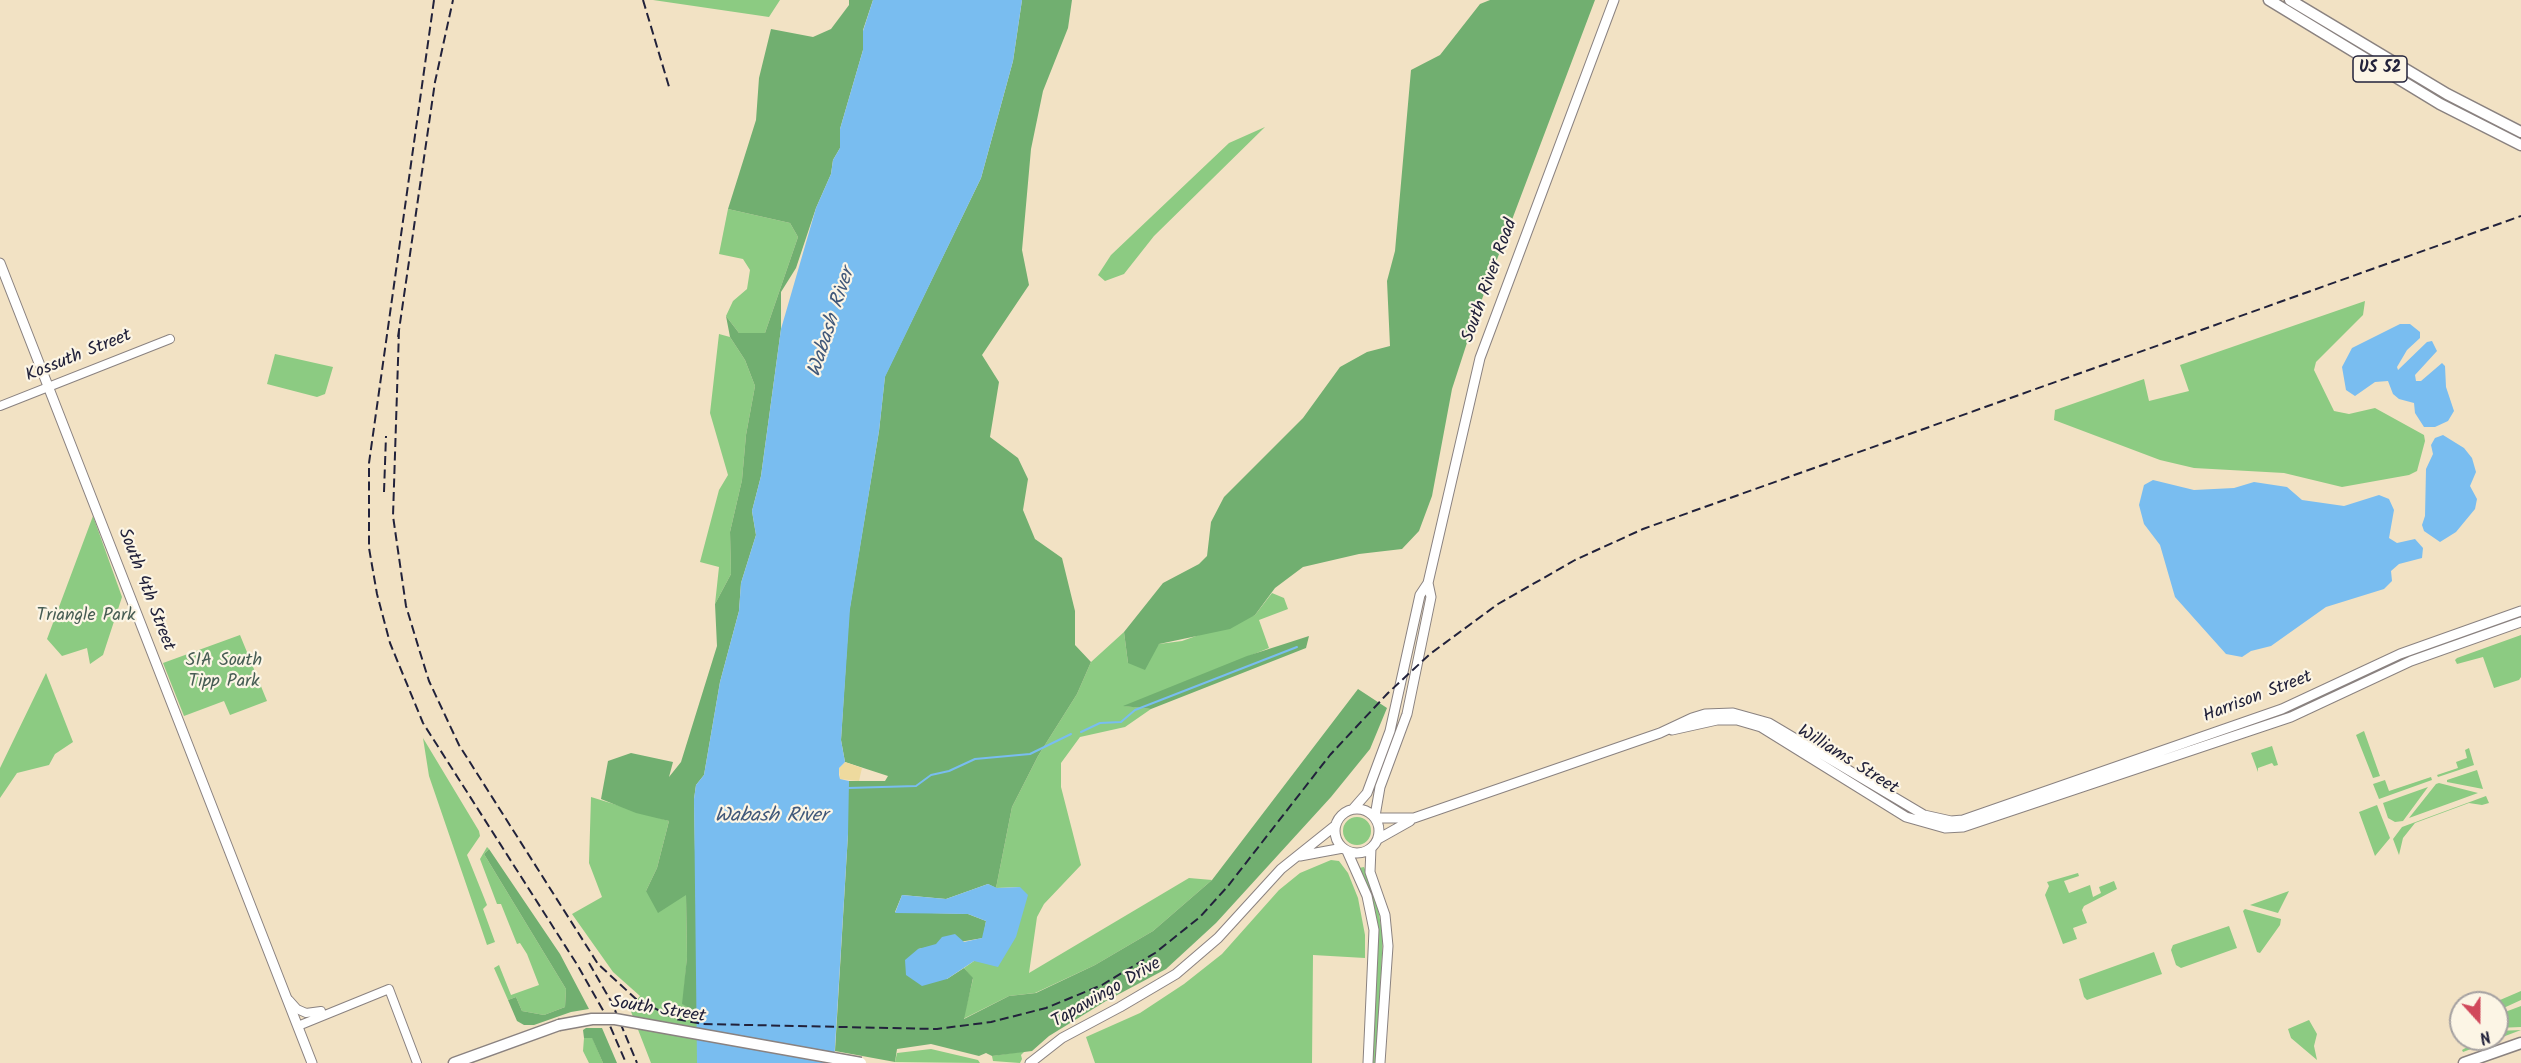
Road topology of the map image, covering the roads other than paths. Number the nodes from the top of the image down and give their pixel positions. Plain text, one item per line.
1 (1614, 0) edge
2 (2269, 0) edge
3 (2289, 0) edge
4 (2521, 132) edge
5 (2521, 145) edge
6 (0, 263) edge
7 (170, 339) dead end
8 (48, 388) junction
9 (0, 406) edge
10 (1428, 583) junction
11 (2521, 611) edge
12 (2521, 622) edge
13 (2380, 663) junction
14 (2331, 700) junction
15 (1353, 809) junction
16 (2005, 810) junction
17 (1375, 817) junction
18 (1414, 818) junction
19 (1336, 825) junction
20 (1378, 839) junction
21 (1371, 848) junction
22 (1345, 850) junction
23 (1300, 856) junction
24 (288, 998) junction
25 (336, 1010) junction
26 (298, 1026) junction
27 (2521, 1043) edge
28 (1032, 1062) edge
29 (312, 1063) edge
30 (417, 1063) edge
31 (454, 1063) edge
32 (861, 1063) edge
33 (1368, 1063) edge
34 (1380, 1063) edge
35 (2464, 1063) edge

1 - 10 main road, South River Road
2 - 5 main road, US 52
3 - 4 main road, US 52
6 - 8 main road, South 4th Street
7 - 8 street, Kossuth Street
8 - 9 street, Kossuth Street
8 - 24 main road, South 4th Street
10 - 15 main road, South River Road
10 - 17 main road, South River Road
11 - 13 main road, Harrison Street
12 - 14 main road, Harrison Street
13 - 14 main road
13 - 16 main road, Harrison Street
14 - 16 main road, Harrison Street
15 - 17 main road
15 - 19 main road
16 - 18 main road, Williams Street
17 - 18 main road, Williams Street
17 - 20 main road
18 - 20 main road, Williams Street
19 - 22 main road
19 - 23 main road, Tapawingo Drive
20 - 21 main road
21 - 22 main road
21 - 34 main road
22 - 23 main road
22 - 33 main road
23 - 28 main road, Tapawingo Drive
24 - 25 street
24 - 26 main road, South 4th Street
25 - 26 street
25 - 30 street
26 - 29 main road, South 4th Street
27 - 35 main road
31 - 32 main road, South Street, bridge

